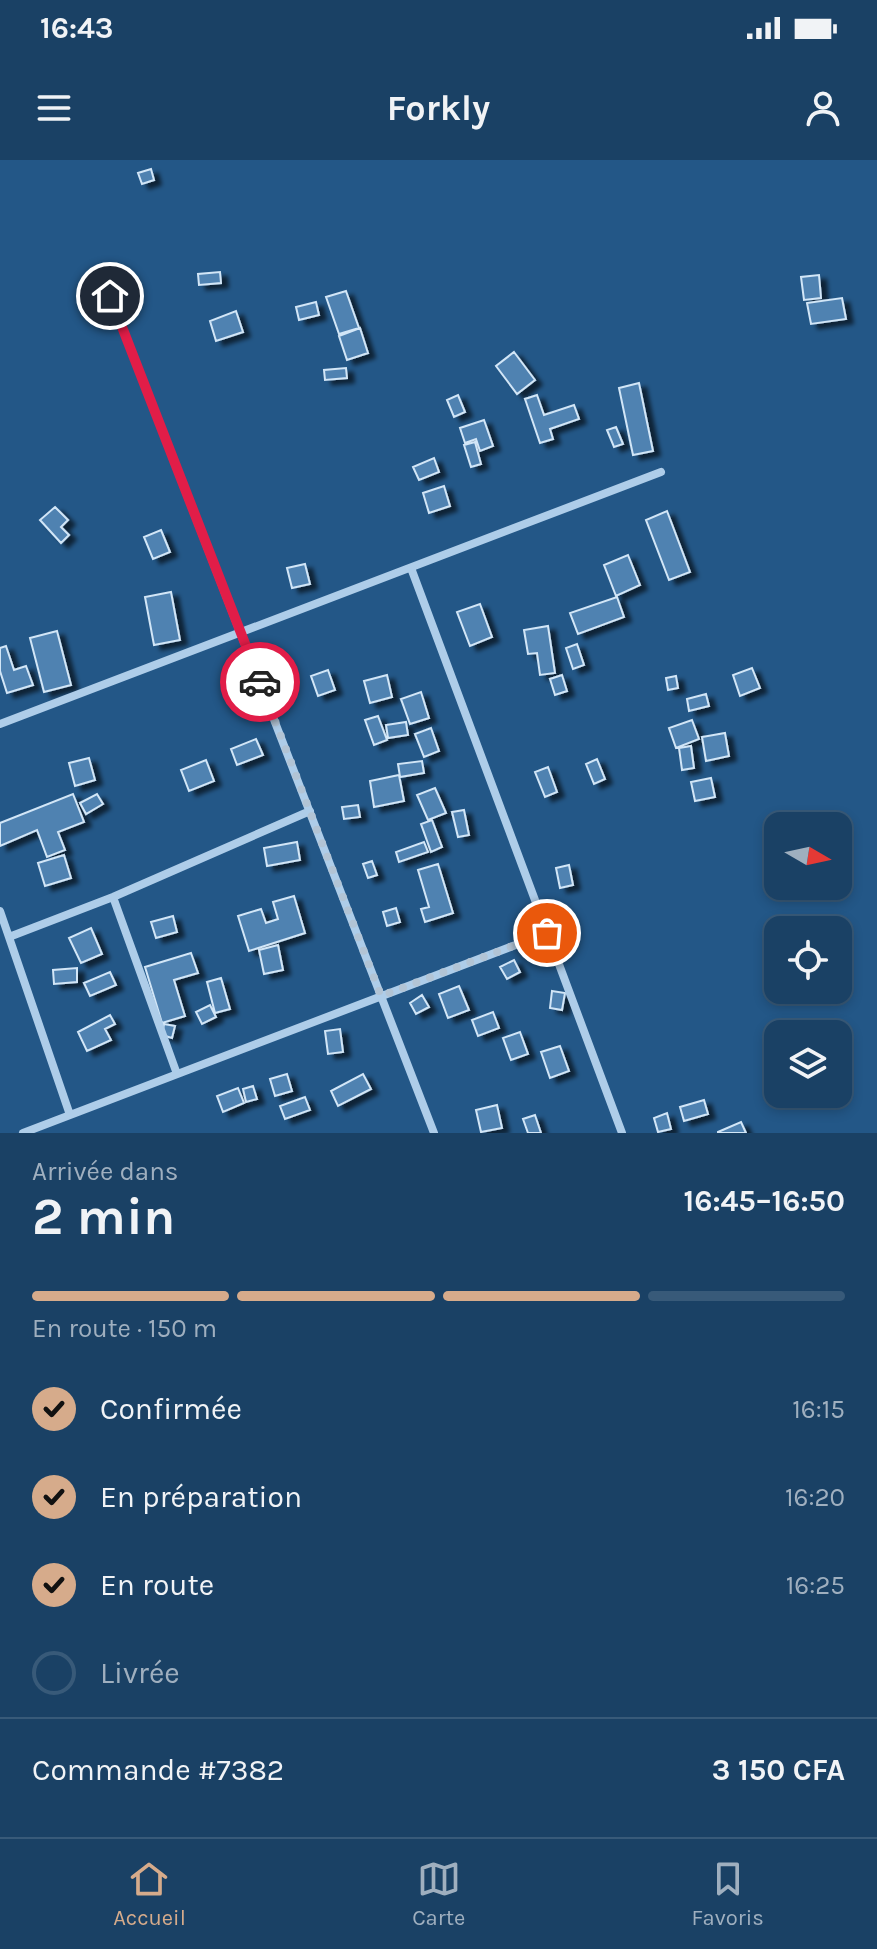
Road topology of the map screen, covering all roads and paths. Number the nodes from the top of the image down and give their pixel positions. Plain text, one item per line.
1 (110, 296) dead end
2 (661, 472) dead end
3 (411, 568) junction
4 (241, 633) junction
5 (0, 724) edge
6 (310, 811) junction
7 (113, 897) junction
8 (0, 911) edge
9 (547, 933) junction
10 (9, 937) junction
11 (381, 996) junction
12 (177, 1074) junction
13 (70, 1115) junction
14 (23, 1133) edge
15 (434, 1133) edge
16 (622, 1133) edge

1 - 4 street
2 - 3 street
3 - 4 street
3 - 9 street
4 - 5 street
4 - 6 street
6 - 7 street
6 - 11 street
7 - 10 street
7 - 12 street
8 - 10 street
9 - 11 street
9 - 16 street
10 - 13 street
11 - 12 street
11 - 15 street
12 - 13 street
13 - 14 street

